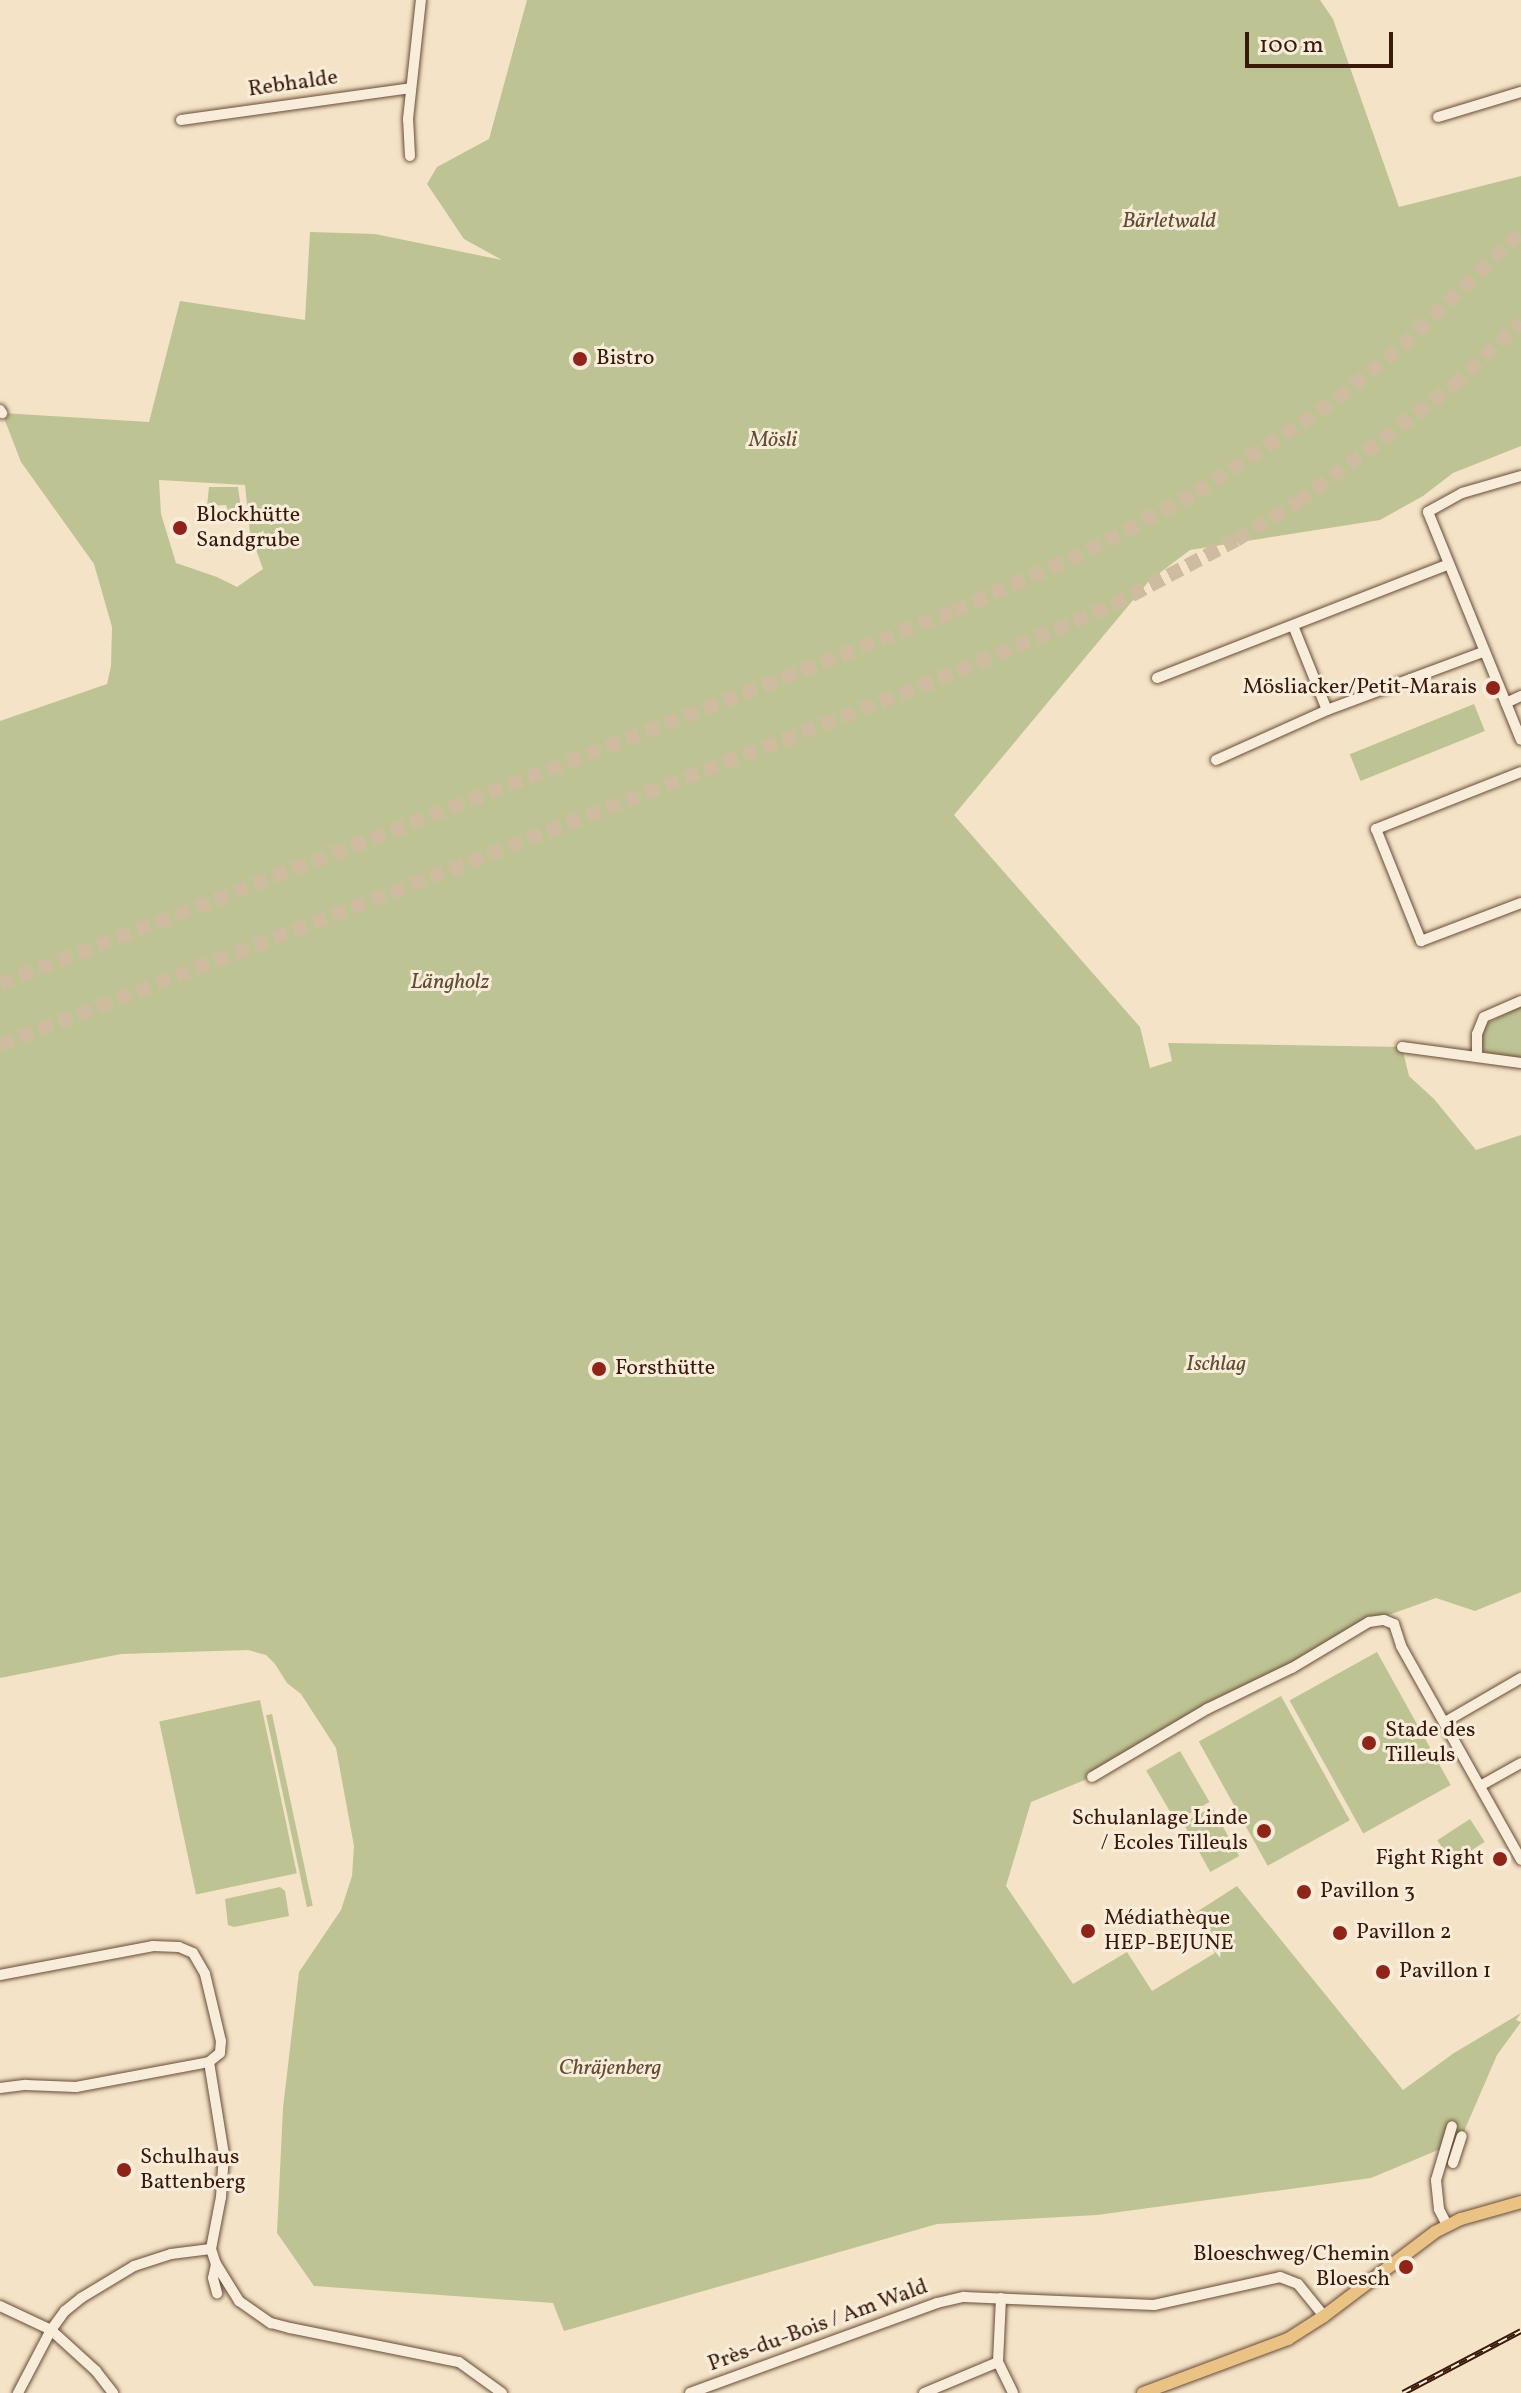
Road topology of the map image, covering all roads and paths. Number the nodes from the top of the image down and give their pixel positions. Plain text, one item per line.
1 (421, 0) edge
2 (411, 88) junction
3 (1521, 92) edge
4 (1438, 117) dead end
5 (181, 120) dead end
6 (410, 156) dead end
7 (1521, 476) edge
8 (1447, 565) junction
9 (1294, 628) junction
10 (1483, 652) junction
11 (1157, 678) dead end
12 (1521, 696) edge
13 (1506, 703) junction
14 (1327, 710) junction
15 (1521, 740) edge
16 (1216, 760) dead end
17 (1521, 772) edge
18 (1521, 903) edge
19 (1521, 1001) edge
20 (1402, 1047) dead end
21 (1477, 1056) junction
22 (1521, 1063) edge
23 (1521, 1678) edge
24 (1445, 1722) junction
25 (1521, 1763) edge
26 (1092, 1777) dead end
27 (1480, 1786) junction
28 (1521, 1860) edge
29 (0, 1975) edge
30 (209, 2062) junction
31 (0, 2088) edge
32 (1452, 2126) dead end
33 (1462, 2136) dead end
34 (1453, 2163) dead end
35 (1521, 2202) edge
36 (1447, 2225) junction
37 (211, 2249) junction
38 (216, 2264) junction
39 (217, 2293) dead end
40 (1001, 2298) junction
41 (0, 2306) edge
42 (1324, 2316) junction
43 (51, 2330) junction
44 (998, 2362) junction
45 (18, 2393) edge
46 (113, 2393) edge
47 (502, 2393) edge
48 (690, 2393) edge
49 (924, 2393) edge
50 (1013, 2393) edge
51 (1143, 2393) edge

1 - 2 street
2 - 5 street, Rebhalde
2 - 6 street
3 - 4 street
7 - 8 street
8 - 9 street
8 - 10 street
9 - 11 street
9 - 14 street
10 - 13 street
10 - 14 street
12 - 13 street
13 - 15 street
14 - 16 street
17 - 18 street
19 - 21 street
20 - 21 street
21 - 22 street
23 - 24 street
24 - 26 street
24 - 27 street
25 - 27 street
27 - 28 street
29 - 30 street
30 - 31 street
30 - 37 street
32 - 36 street
33 - 34 street
35 - 36 main road
36 - 42 main road
37 - 38 street
37 - 43 street
38 - 39 street
38 - 47 street
40 - 42 street, Près-du-Bois / Am Wald
40 - 44 street
40 - 48 street, Près-du-Bois / Am Wald
41 - 43 street
42 - 51 main road
43 - 45 street
43 - 46 street
44 - 49 street
44 - 50 street

